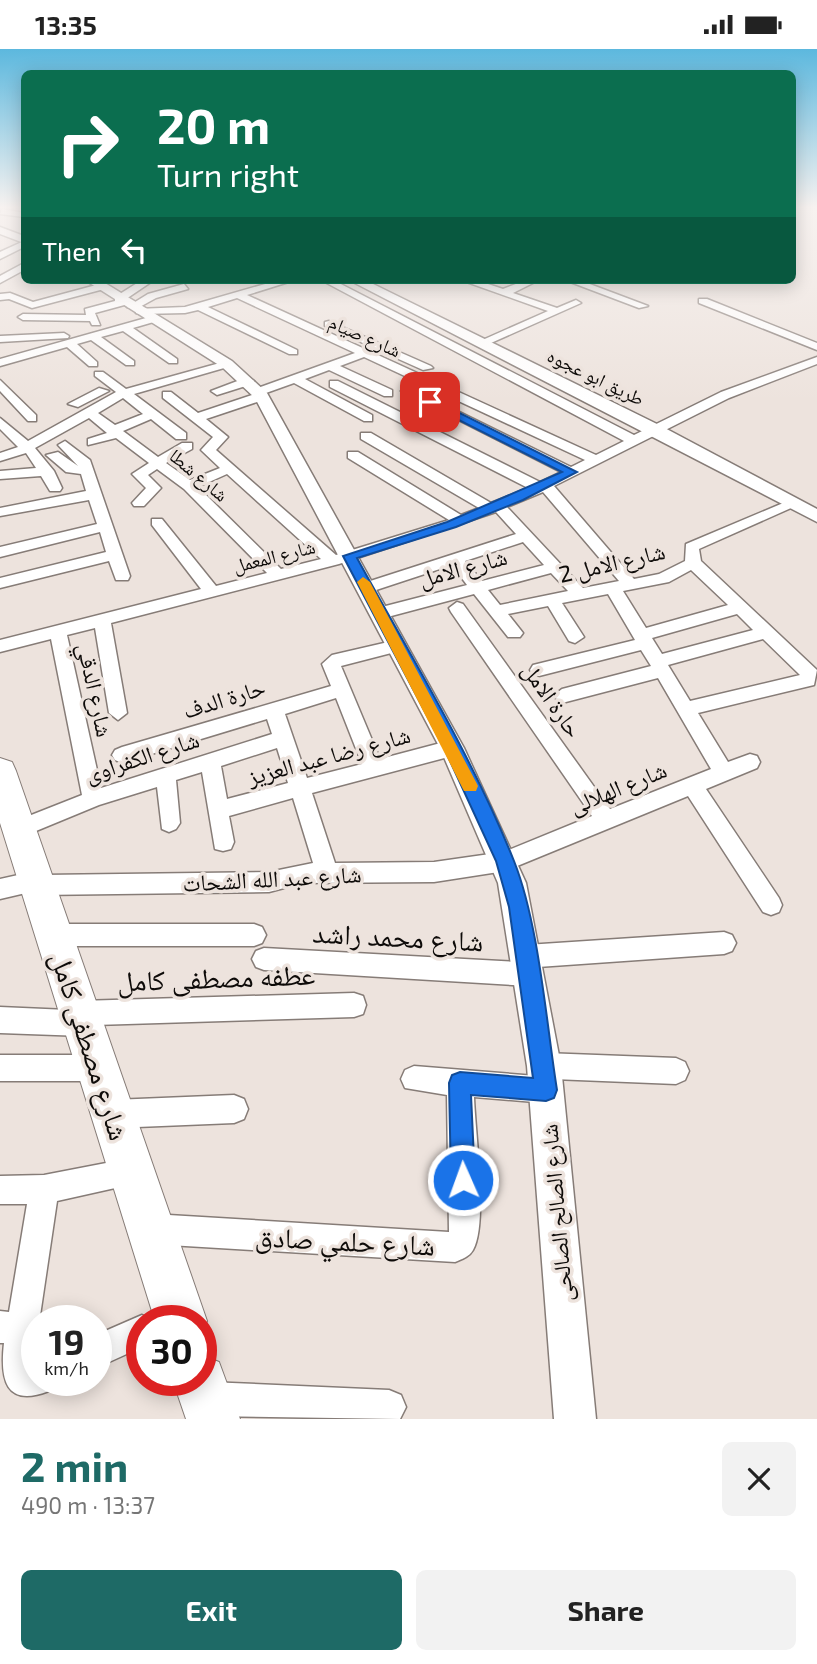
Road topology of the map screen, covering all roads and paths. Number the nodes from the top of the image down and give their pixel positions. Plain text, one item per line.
1 (146, 284) edge
2 (240, 284) edge
3 (276, 284) edge
4 (334, 284) edge
5 (363, 284) edge
6 (477, 284) edge
7 (524, 284) edge
8 (581, 284) edge
9 (184, 287) dead end
10 (254, 290) junction
11 (503, 293) junction
12 (238, 295) junction
13 (0, 297) edge
14 (703, 301) dead end
15 (576, 303) dead end
16 (79, 305) dead end
17 (200, 306) junction
18 (643, 306) dead end
19 (127, 308) edge
20 (557, 311) junction
21 (23, 317) dead end
22 (100, 334) junction
23 (0, 338) edge
24 (69, 343) junction
25 (482, 344) junction
26 (817, 347) edge
27 (293, 352) dead end
28 (363, 354) junction
29 (817, 360) edge
30 (173, 361) dead end
31 (0, 363) edge
32 (130, 363) dead end
33 (227, 364) junction
34 (330, 366) junction
35 (427, 367) dead end
36 (295, 379) junction
37 (0, 384) edge
38 (334, 384) dead end
39 (256, 389) junction
40 (118, 390) junction
41 (407, 390) dead end
42 (217, 391) dead end
43 (388, 393) dead end
44 (167, 395) dead end
45 (74, 404) dead end
46 (89, 412) junction
47 (151, 415) junction
48 (32, 418) dead end
49 (197, 418) junction
50 (368, 418) dead end
51 (0, 422) edge
52 (655, 429) junction
53 (115, 432) junction
54 (366, 436) dead end
55 (633, 440) junction
56 (93, 442) dead end
57 (26, 446) junction
58 (59, 450) dead end
59 (353, 455) dead end
60 (0, 457) edge
61 (594, 459) junction
62 (156, 463) junction
63 (229, 469) junction
64 (47, 471) junction
65 (571, 472) junction
66 (0, 475) edge
67 (189, 486) junction
68 (542, 487) junction
69 (55, 488) dead end
70 (96, 494) junction
71 (139, 503) dead end
72 (793, 504) junction
73 (495, 508) junction
74 (0, 512) edge
75 (817, 516) edge
76 (157, 522) dead end
77 (106, 527) junction
78 (464, 535) junction
79 (528, 535) junction
80 (0, 552) edge
81 (114, 555) junction
82 (341, 559) junction
83 (455, 559) junction
84 (693, 563) junction
85 (557, 567) junction
86 (278, 575) junction
87 (122, 576) dead end
88 (0, 583) edge
89 (621, 586) junction
90 (478, 587) junction
91 (367, 588) junction
92 (212, 592) junction
93 (580, 594) junction
94 (552, 600) junction
95 (742, 607) junction
96 (457, 608) dead end
97 (496, 611) junction
98 (380, 613) junction
99 (102, 620) junction
100 (58, 631) junction
101 (768, 632) junction
102 (514, 633) dead end
103 (575, 637) dead end
104 (643, 639) junction
105 (0, 646) edge
106 (397, 646) junction
107 (660, 666) junction
108 (539, 670) dead end
109 (808, 680) joint
110 (341, 690) junction
111 (562, 696) dead end
112 (685, 709) junction
113 (274, 710) junction
114 (118, 713) dead end
115 (283, 738) junction
116 (452, 748) junction
117 (122, 755) dead end
118 (210, 761) junction
119 (750, 762) dead end
120 (374, 769) junction
121 (0, 772) edge
122 (724, 773) junction
123 (166, 774) junction
124 (693, 786) junction
125 (300, 789) junction
126 (93, 799) junction
127 (218, 810) junction
128 (607, 821) junction
129 (169, 823) dead end
130 (12, 824) edge
131 (223, 842) dead end
132 (505, 861) junction
133 (328, 874) junction
134 (25, 885) edge
135 (771, 905) dead end
136 (54, 935) junction
137 (254, 935) dead end
138 (724, 943) dead end
139 (264, 959) dead end
140 (528, 965) junction
141 (354, 1005) dead end
142 (81, 1018) junction
143 (0, 1020) edge
144 (0, 1068) edge
145 (97, 1068) junction
146 (676, 1071) dead end
147 (545, 1078) junction
148 (414, 1079) dead end
149 (460, 1083) junction
150 (234, 1109) dead end
151 (113, 1114) junction
152 (132, 1172) junction
153 (44, 1189) junction
154 (0, 1190) edge
155 (151, 1229) junction
156 (163, 1305) edge
157 (11, 1328) edge
158 (21, 1376) edge
159 (206, 1400) edge
160 (388, 1407) dead end
161 (575, 1419) edge

1 - 19 street
2 - 10 street
3 - 10 street
4 - 55 street
5 - 25 street, طريق ابو عجوه
6 - 11 street
7 - 11 street
8 - 18 street
9 - 19 street
10 - 12 street
10 - 35 street
11 - 20 street
12 - 17 street
12 - 28 street, شارع صيام
13 - 19 street
14 - 26 street
15 - 20 street
16 - 19 street
17 - 19 street
17 - 27 street
19 - 21 street
19 - 22 street
19 - 22 street
19 - 30 street
19 - 33 street, شارع الصالح الصالحى
20 - 25 street
22 - 23 street
22 - 24 street
22 - 32 street
24 - 31 street
24 - 40 street
25 - 52 street, طريق ابو عجوه
28 - 34 street
28 - 61 street, شارع صيام
29 - 52 street, شارع المعمل
33 - 39 street, شارع الصالح الصالحى
33 - 40 street
34 - 36 street
34 - 43 street
36 - 39 street
36 - 50 street
37 - 48 street
38 - 68 street
39 - 42 street
39 - 49 street
39 - 82 street, شارع الصالح الصالحى
40 - 45 street
40 - 46 street
40 - 47 street
41 - 65 street
44 - 49 street
46 - 53 street, شارع شطا
46 - 57 street
47 - 53 street
47 - 62 street
49 - 63 street
51 - 57 street
52 - 55 street, شارع المعمل
52 - 72 street, طريق ابو عجوه
53 - 56 street
53 - 62 street, شارع شطا
54 - 73 street
55 - 61 street, شارع المعمل
57 - 60 street
57 - 64 street
58 - 70 street
59 - 78 street
61 - 65 street, شارع المعمل
62 - 67 street, شارع شطا
62 - 71 street
63 - 67 street
63 - 82 street
64 - 66 street
64 - 69 street
65 - 68 street, شارع المعمل
67 - 86 street, شارع شطا
68 - 73 street, شارع المعمل
68 - 89 street
70 - 74 street
70 - 77 street
72 - 75 street, طريق ابو عجوه
72 - 84 street, شارع الامل 2
73 - 78 street, شارع المعمل
73 - 79 street
76 - 92 street
77 - 80 street
77 - 81 street
78 - 79 street
78 - 82 street, شارع المعمل
78 - 83 street
79 - 85 street
81 - 87 street
81 - 88 street
82 - 86 street, شارع المعمل
82 - 91 street, شارع الصالح الصالحى
83 - 90 street
83 - 91 street
84 - 89 street, شارع الامل 2
84 - 95 street
85 - 90 street, شارع الامل
85 - 93 street
86 - 92 street, شارع المعمل
89 - 93 street, شارع الامل 2
89 - 104 street
90 - 97 street
90 - 98 street, شارع الامل
91 - 98 street, شارع الصالح الصالحى
92 - 99 street, شارع المعمل
93 - 94 street, شارع الامل 2
94 - 97 street, شارع الامل 2
94 - 103 street
95 - 101 street
95 - 104 street
96 - 128 street, حارة الامل
97 - 102 street
98 - 106 street, شارع الصالح الصالحى
99 - 100 street, شارع المعمل
99 - 114 street
100 - 105 street, شارع المعمل
100 - 126 street, شارع الدقي
101 - 107 street
101 - 109 street
104 - 107 street
104 - 108 street
106 - 110 street
106 - 116 street, شارع الصالح الصالحى
107 - 111 street
107 - 112 street
109 - 112 street
110 - 113 street, حارة الدف
110 - 120 street
112 - 122 street
113 - 115 street
113 - 117 street, حارة الدف
115 - 118 street, شارع الكفراوى
115 - 125 street
116 - 120 street, شارع رضا عبد العزيز
116 - 132 street, شارع الصالح الصالحى
118 - 123 street, شارع الكفراوى
118 - 127 street
119 - 122 street, شارع الهلالى
120 - 125 street, شارع رضا عبد العزيز
121 - 130 main road, شارع مصطفى كامل
122 - 124 street, شارع الهلالى
123 - 126 street, شارع الكفراوى
123 - 129 street
124 - 128 street, شارع الهلالى
124 - 135 street
125 - 127 street, شارع رضا عبد العزيز
125 - 133 street
126 - 130 street, شارع الكفراوى
127 - 131 street
128 - 132 street, شارع الهلالى
130 - 134 main road, شارع مصطفى كامل
132 - 133 street, شارع عبد الله الشحات
132 - 140 street, شارع الصالح الصالحى
133 - 134 street, شارع عبد الله الشحات
134 - 136 main road, شارع مصطفى كامل
136 - 137 street
136 - 142 main road, شارع مصطفى كامل
138 - 140 street, شارع محمد راشد
139 - 140 street, شارع محمد راشد
140 - 147 street, شارع الصالح الصالحى
141 - 142 street, عطفه مصطفى كامل
142 - 143 street, عطفه مصطفى كامل
142 - 145 main road, شارع مصطفى كامل
144 - 145 street
145 - 151 main road, شارع مصطفى كامل
146 - 147 street
147 - 149 street
147 - 161 street, شارع الصالح الصالحى
148 - 149 street
149 - 155 street, شارع حلمي صادق
150 - 151 street
151 - 152 main road, شارع مصطفى كامل
152 - 153 street
152 - 155 main road, شارع مصطفى كامل
153 - 154 street
153 - 157 street
155 - 156 main road, شارع مصطفى كامل
157 - 158 street
159 - 160 street

